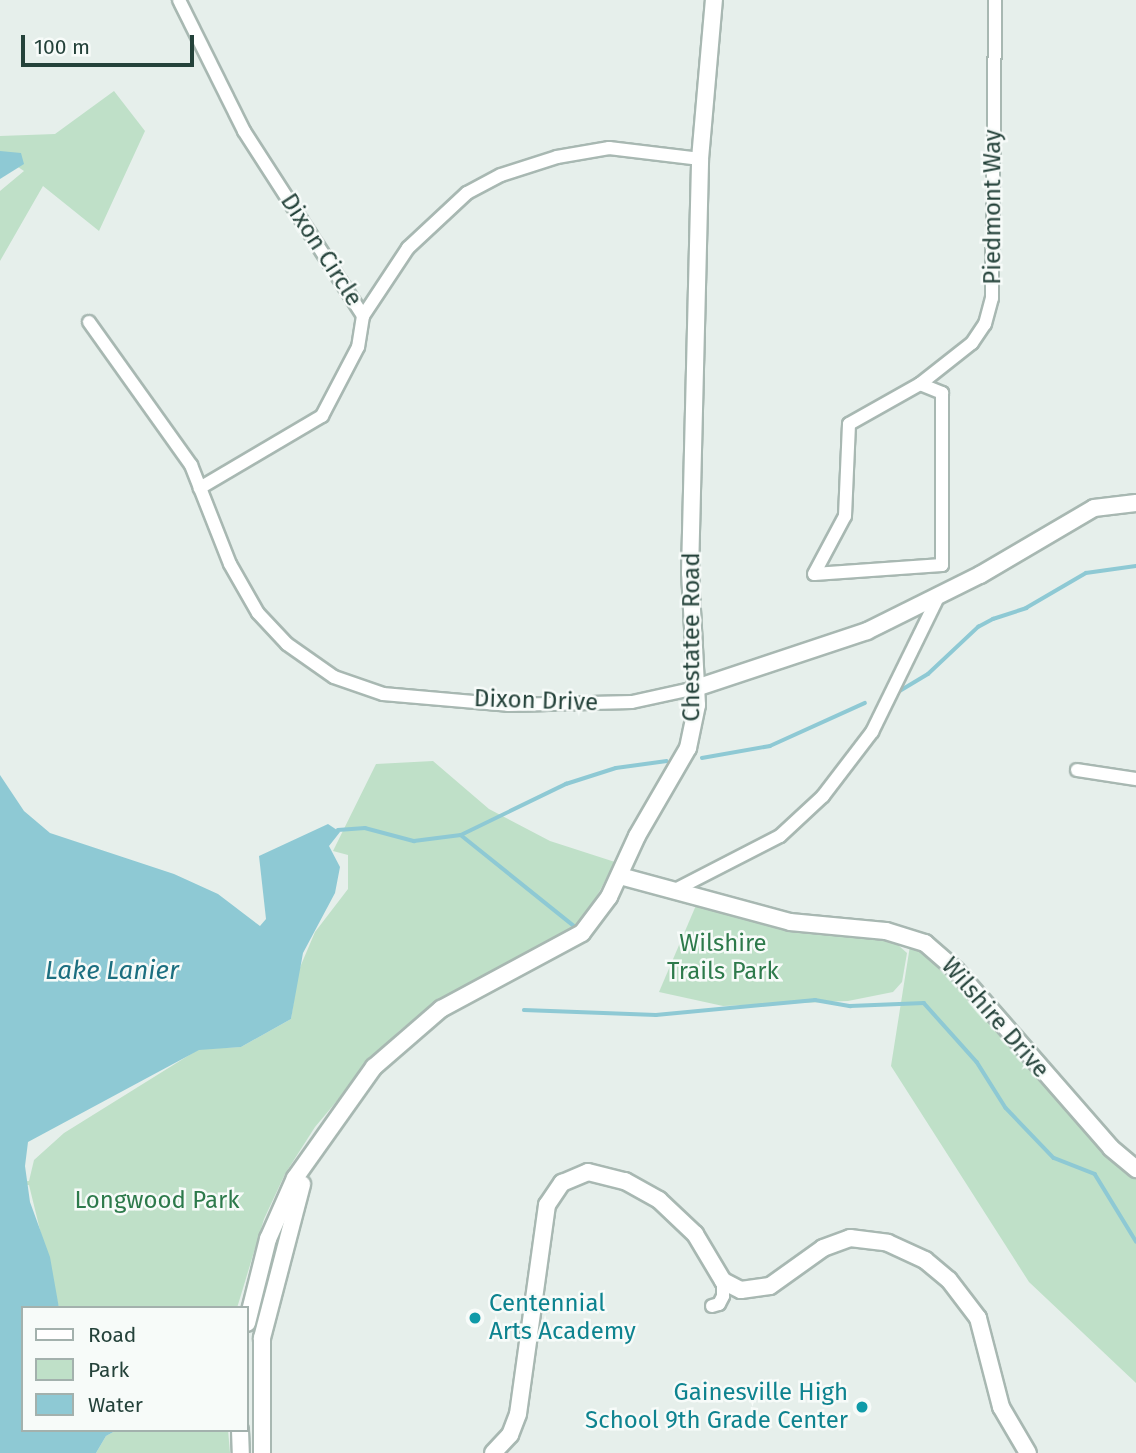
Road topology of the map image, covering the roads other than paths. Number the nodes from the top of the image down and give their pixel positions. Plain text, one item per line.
1 (179, 0) edge
2 (714, 0) edge
3 (995, 0) edge
4 (701, 159) junction
5 (363, 316) junction
6 (89, 322) dead end
7 (920, 384) junction
8 (200, 488) junction
9 (1136, 503) edge
10 (939, 595) junction
11 (696, 688) junction
12 (1077, 769) dead end
13 (1136, 779) edge
14 (620, 876) junction
15 (673, 891) junction
16 (312, 1151) junction
17 (1136, 1169) edge
18 (723, 1281) junction
19 (712, 1306) dead end
20 (248, 1319) edge
21 (240, 1432) edge
22 (241, 1453) edge
23 (262, 1453) edge
24 (493, 1453) edge
25 (1028, 1453) edge

1 - 5 street, Dixon Circle
2 - 4 street, Chestatee Road
3 - 7 street, Piedmont Way
4 - 5 street
4 - 11 street, Chestatee Road
5 - 8 street, Dixon Circle
6 - 8 street, Dixon Drive
7 - 7 street, Piedmont Way
8 - 11 street, Dixon Drive
9 - 10 street, Dixon Drive
10 - 11 street, Dixon Drive
10 - 15 street
11 - 14 street, Chestatee Road
12 - 13 street
14 - 15 street, Wilshire Drive
14 - 16 street, Chestatee Road
15 - 17 street, Wilshire Drive
16 - 20 street
16 - 23 street
18 - 19 street
18 - 24 street
18 - 25 street
21 - 22 street

